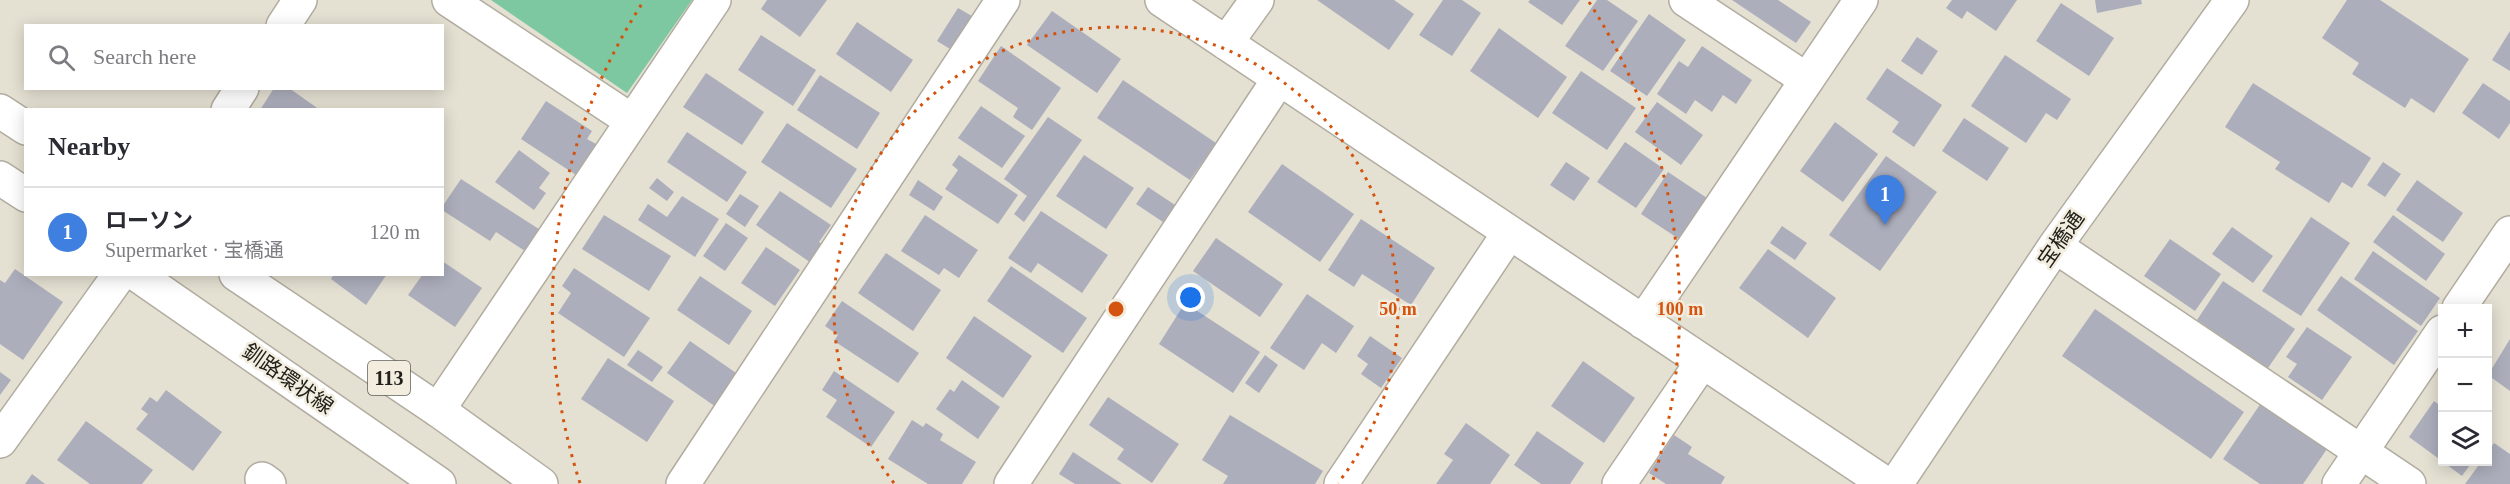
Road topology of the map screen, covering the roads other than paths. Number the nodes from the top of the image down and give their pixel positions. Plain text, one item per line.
1 (300, 0) edge
2 (449, 0) edge
3 (714, 0) edge
4 (1003, 0) edge
5 (1162, 0) edge
6 (1257, 0) edge
7 (1686, 0) edge
8 (1861, 0) edge
9 (2232, 0) edge
10 (284, 24) edge
11 (1226, 43) junction
12 (1279, 79) junction
13 (1807, 80) junction
14 (241, 90) edge
15 (229, 108) edge
16 (0, 111) edge
17 (632, 121) junction
18 (24, 127) edge
19 (0, 178) edge
20 (24, 194) edge
21 (1509, 233) junction
22 (2510, 233) edge
23 (2055, 246) junction
24 (119, 276) edge
25 (139, 276) edge
26 (239, 276) edge
27 (2462, 304) edge
28 (1643, 322) junction
29 (2438, 338) edge
30 (1702, 362) junction
31 (438, 410) junction
32 (0, 441) edge
33 (2362, 450) junction
34 (439, 484) edge
35 (541, 484) edge
36 (683, 484) edge
37 (1011, 484) edge
38 (1341, 484) edge
39 (1619, 484) edge
40 (1886, 484) edge
41 (1896, 484) edge
42 (2339, 484) edge
43 (2409, 484) edge

1 - 10 street
2 - 17 street
3 - 17 street
4 - 36 street
5 - 11 street
6 - 11 street
7 - 13 street
8 - 13 street
9 - 23 street, 宝橋通
11 - 12 street
12 - 21 street
12 - 37 street
13 - 28 street
14 - 15 street
16 - 18 street
17 - 31 street
19 - 20 street
21 - 28 street
21 - 38 street
22 - 27 street
23 - 33 street
23 - 41 street, 宝橋通
24 - 32 street
25 - 34 street, 釧路環状線
26 - 31 street, 113
28 - 30 street
29 - 33 street
30 - 39 street
30 - 40 street
31 - 35 street, 113
33 - 42 street
33 - 43 street

